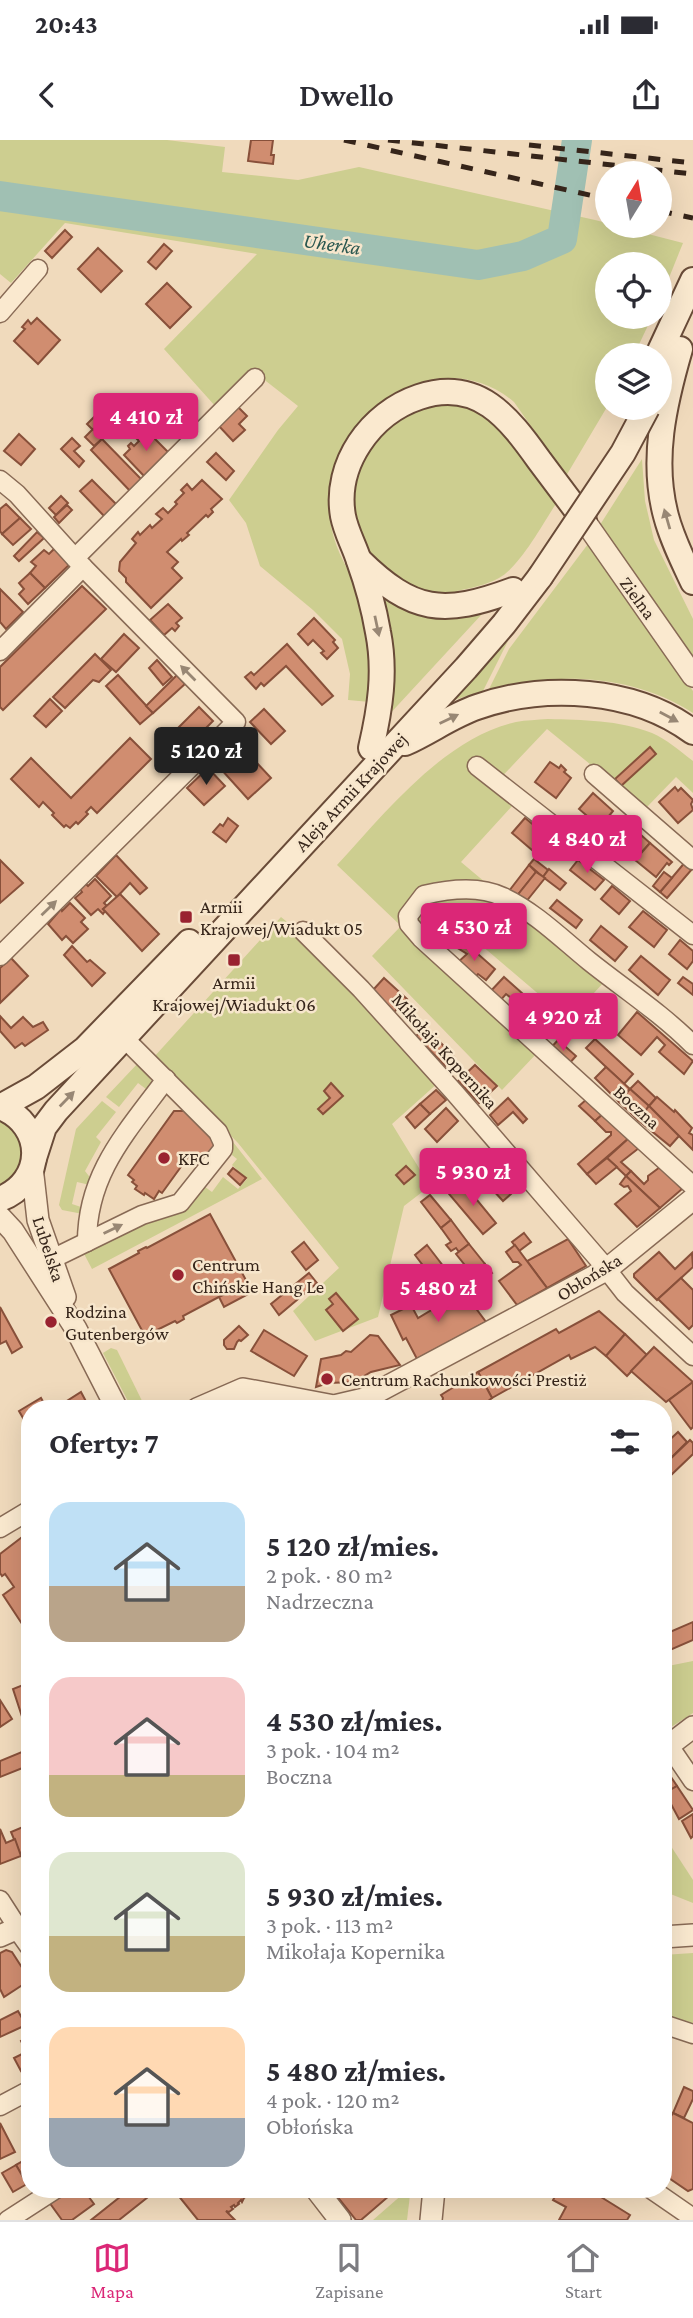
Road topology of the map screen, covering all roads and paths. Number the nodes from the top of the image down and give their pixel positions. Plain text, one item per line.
1 (38, 269) dead end
2 (693, 280) edge
3 (0, 313) edge
4 (693, 318) edge
5 (672, 343) edge
6 (672, 348) edge
7 (255, 378) dead end
8 (624, 420) edge
9 (641, 420) edge
10 (662, 420) edge
11 (0, 480) edge
12 (583, 520) joint
13 (359, 560) junction
14 (79, 562) junction
15 (534, 573) junction
16 (693, 582) edge
17 (513, 590) junction
18 (0, 651) edge
19 (693, 676) edge
20 (693, 732) edge
21 (380, 749) junction
22 (477, 766) dead end
23 (594, 774) dead end
24 (693, 860) edge
25 (303, 931) dead end
26 (693, 934) edge
27 (0, 956) edge
28 (124, 1038) junction
29 (693, 1045) edge
30 (166, 1079) junction
31 (0, 1107) edge
32 (33, 1162) junction
33 (693, 1186) edge
34 (0, 1199) edge
35 (693, 1199) edge
36 (0, 1217) edge
37 (0, 1240) edge
38 (87, 1242) junction
39 (52, 1259) junction
40 (606, 1270) junction
41 (46, 1282) junction
42 (76, 1329) junction
43 (693, 1356) edge
44 (112, 1400) edge
45 (218, 1400) edge
46 (302, 1400) edge
47 (377, 1400) edge
48 (21, 1515) edge
49 (0, 1528) edge
50 (693, 1727) edge
51 (672, 1740) edge
52 (672, 1753) edge
53 (693, 1781) edge
54 (0, 1900) edge
55 (693, 1935) edge
56 (672, 1936) edge
57 (16, 1937) edge
58 (672, 2027) edge
59 (693, 2034) edge
60 (21, 2095) edge
61 (0, 2106) edge
62 (43, 2198) edge
63 (323, 2198) edge
64 (434, 2198) edge
65 (665, 2198) edge
66 (693, 2218) edge
67 (8, 2220) edge
68 (340, 2220) edge
69 (431, 2220) edge

1 - 3 street
2 - 5 main road
4 - 6 main road
7 - 14 street
8 - 15 main road, Aleja Armii Krajowej
9 - 15 main road, Aleja Armii Krajowej, bridge
16 -> 10 main road
11 - 14 street
12 - 13 main road
12 - 19 street, Zielna
13 - 17 main road
13 -> 21 main road
14 - 18 street
27 -> 14 street
15 - 17 main road, Aleja Armii Krajowej
15 - 21 main road, Aleja Armii Krajowej
17 - 21 main road, Aleja Armii Krajowej
21 -> 20 main road
21 - 28 main road, Aleja Armii Krajowej
21 - 31 main road, Aleja Armii Krajowej
22 - 26 street
23 - 24 street
25 - 40 street, Mikołaja Kopernika
28 - 30 street
32 -> 28 main road, Aleja Armii Krajowej
29 - 33 street, Boczna
30 - 38 street
38 -> 30 street
31 - 32 main road
32 - 34 main road, Aleja Armii Krajowej
32 - 39 street, Lubelska
35 - 40 street, Obłońska
36 - 41 street, Lubelska
37 - 41 street, Lubelska
38 - 39 street
39 - 42 street, Lubelska
40 - 43 street, Mikołaja Kopernika
40 - 47 street, Obłońska
41 - 42 street, Lubelska
42 - 44 street, Lubelska
45 - 46 street, Obłońska
48 - 49 street
50 - 51 street
52 - 53 street
54 - 57 street
55 - 56 street
58 - 59 street
60 - 61 street
62 - 67 street
63 - 68 street
64 - 69 street
65 - 66 street

